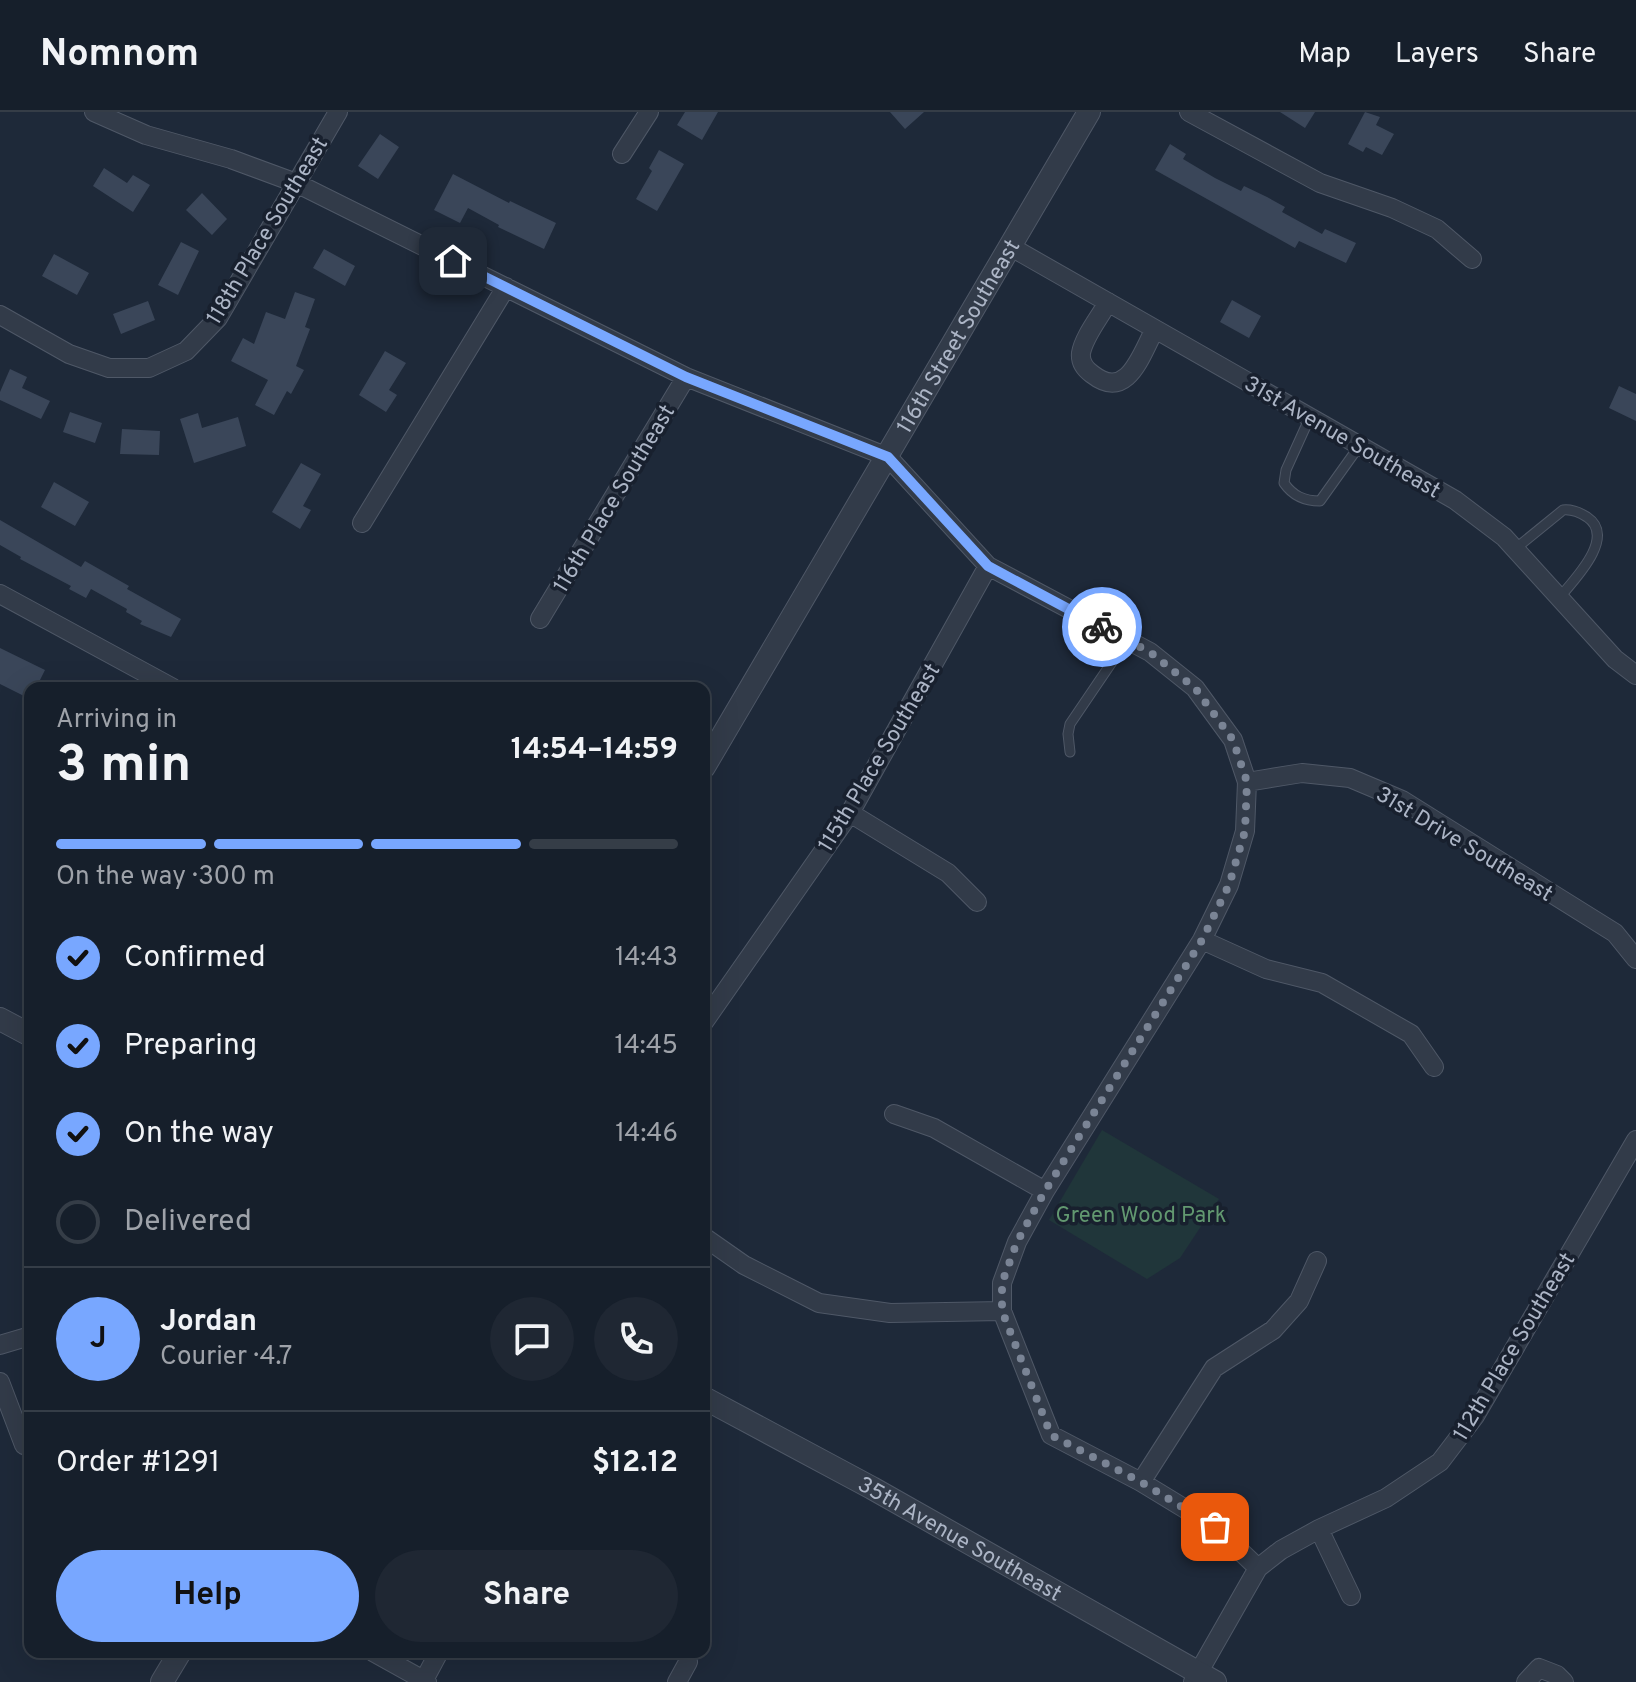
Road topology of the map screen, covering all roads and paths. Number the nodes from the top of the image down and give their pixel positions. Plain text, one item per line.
1 (94, 112) edge
2 (338, 112) edge
3 (649, 112) edge
4 (1089, 112) edge
5 (1189, 112) edge
6 (622, 154) dead end
7 (296, 183) junction
8 (1011, 247) junction
9 (1472, 259) dead end
10 (506, 287) junction
11 (1108, 302) junction
12 (0, 315) edge
13 (1155, 329) junction
14 (686, 377) junction
15 (1310, 417) junction
16 (1360, 445) junction
17 (888, 457) junction
18 (362, 523) dead end
19 (1515, 549) junction
20 (988, 566) junction
21 (0, 594) edge
22 (1559, 598) junction
23 (540, 619) dead end
24 (1127, 640) junction
25 (1636, 675) edge
26 (162, 682) edge
27 (1070, 752) dead end
28 (710, 757) edge
29 (1247, 782) junction
30 (850, 813) junction
31 (977, 902) dead end
32 (1202, 940) junction
33 (1636, 959) edge
34 (710, 1013) edge
35 (0, 1019) edge
36 (24, 1032) edge
37 (1434, 1067) dead end
38 (894, 1114) dead end
39 (1636, 1140) edge
40 (1045, 1191) junction
41 (710, 1241) edge
42 (1317, 1261) dead end
43 (1002, 1311) junction
44 (24, 1338) edge
45 (0, 1345) edge
46 (0, 1382) edge
47 (710, 1401) edge
48 (24, 1445) dead end
49 (1141, 1482) junction
50 (1319, 1529) junction
51 (1258, 1568) junction
52 (1351, 1596) dead end
53 (176, 1658) edge
54 (384, 1658) edge
55 (436, 1658) edge
56 (688, 1662) dead end
57 (1202, 1679) edge
58 (426, 1681) edge
59 (162, 1682) edge
60 (677, 1682) edge
61 (1526, 1682) edge
62 (1564, 1682) edge

1 - 7 street
2 - 7 street, 118th Place Southeast
3 - 6 street
4 - 8 street, 116th Street Southeast
5 - 9 street
7 - 10 street
7 - 12 street, 118th Place Southeast
8 - 11 street, 31st Avenue Southeast
8 - 17 street, 116th Street Southeast
10 - 14 street
10 - 18 street
11 - 13 street, 31st Avenue Southeast
11 - 13 street
13 - 15 street, 31st Avenue Southeast
14 - 17 street
14 - 23 street, 116th Place Southeast
15 - 16 street, 31st Avenue Southeast
15 - 16 lane
16 - 19 street, 31st Avenue Southeast
17 - 20 street
17 - 28 street, 116th Street Southeast
19 - 22 street, 31st Avenue Southeast
19 - 22 lane
20 - 24 street
20 - 30 street, 115th Place Southeast
21 - 26 street
22 - 25 street, 31st Avenue Southeast
24 - 27 lane
24 - 29 street
29 - 32 street
29 - 33 street, 31st Drive Southeast
30 - 31 street
30 - 34 street, 115th Place Southeast
32 - 37 street
32 - 40 street
35 - 36 street
38 - 40 street
39 - 50 street, 112th Place Southeast
40 - 43 street
41 - 43 street
42 - 49 street
43 - 49 street
44 - 45 street
46 - 48 street
47 - 57 street, 35th Avenue Southeast
49 - 51 street
50 - 51 street, 112th Place Southeast
50 - 52 street
51 - 57 street, 112th Place Southeast
53 - 59 street
54 - 58 street
55 - 58 street
56 - 60 street
61 - 62 street

